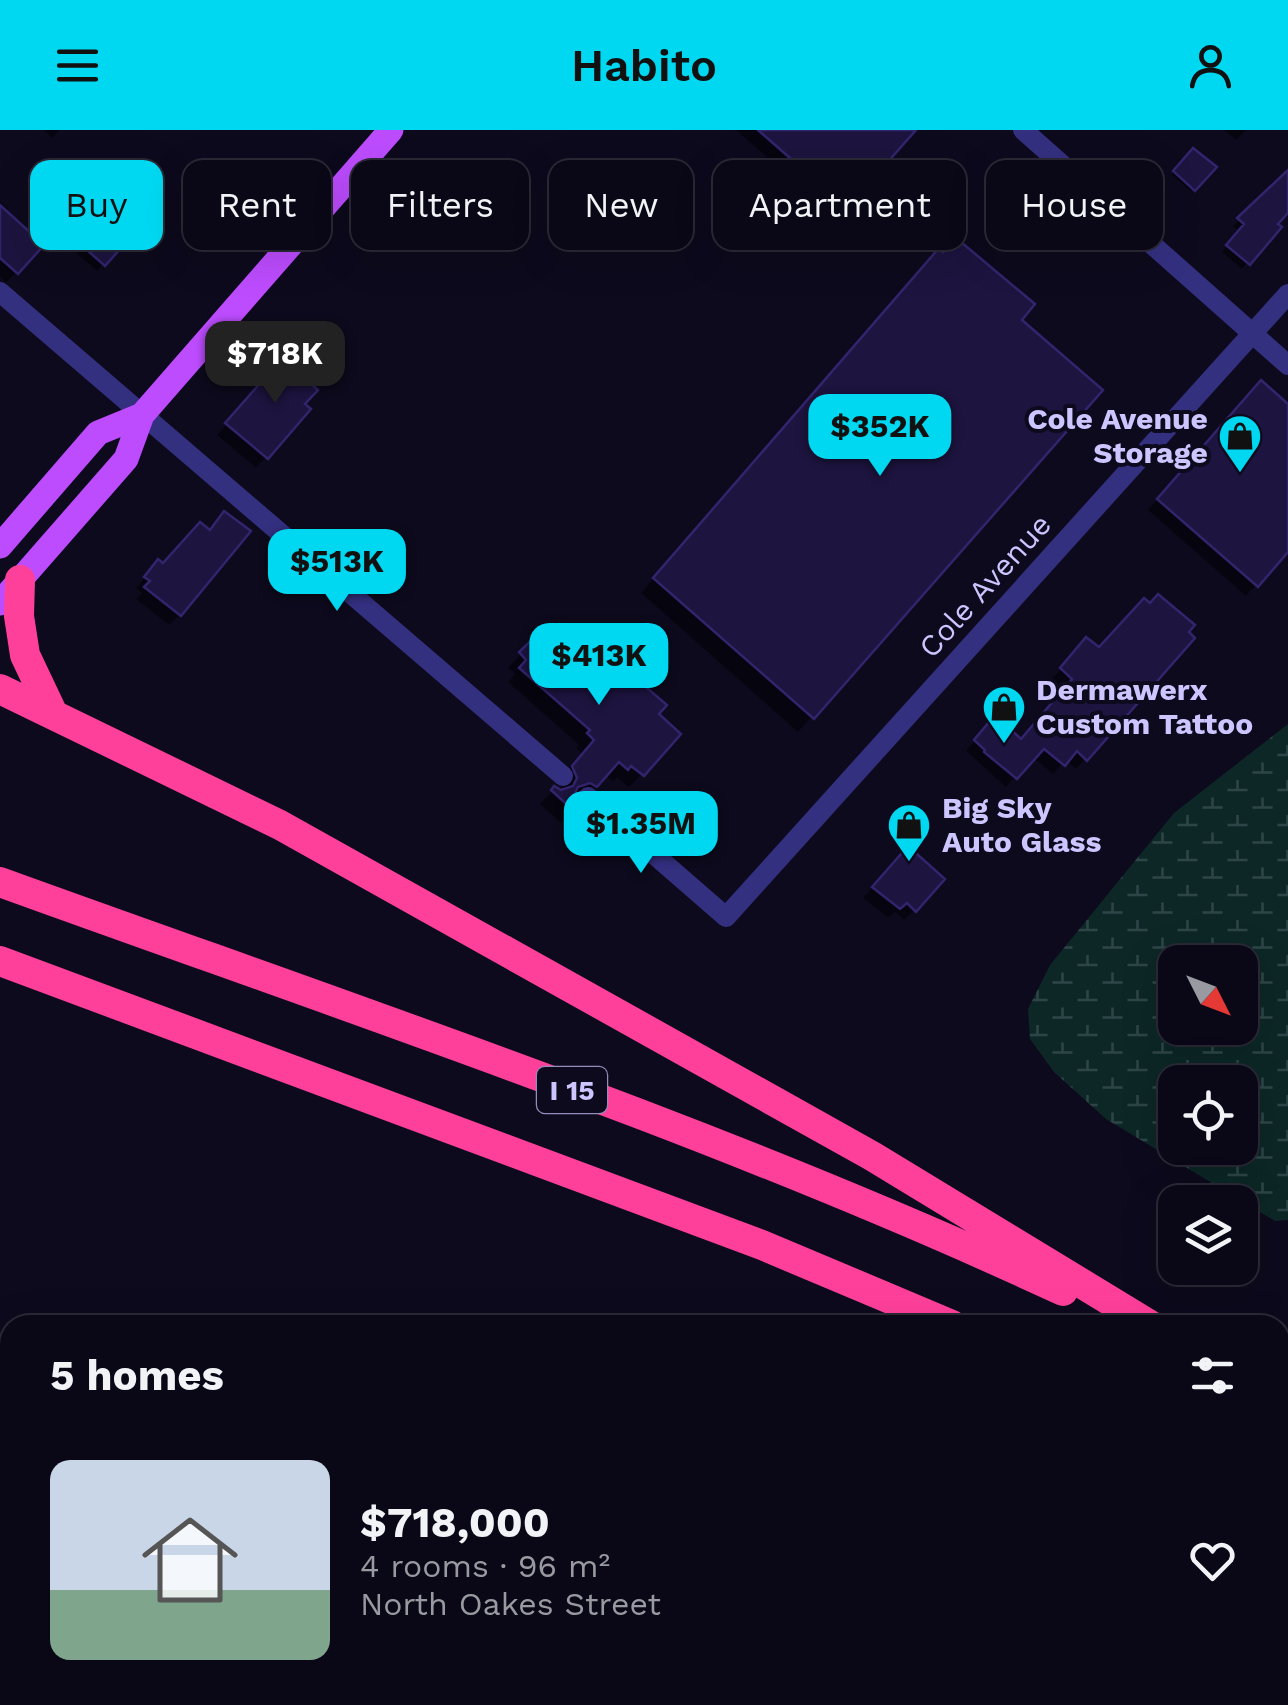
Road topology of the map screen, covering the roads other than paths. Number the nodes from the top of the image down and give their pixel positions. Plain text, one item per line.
1 (391, 130) edge
2 (1022, 130) edge
3 (0, 292) edge
4 (1288, 294) edge
5 (1253, 334) junction
6 (1288, 365) edge
7 (142, 415) junction
8 (0, 546) edge
9 (10, 592) edge
10 (0, 689) edge
11 (52, 712) junction
12 (563, 776) dead end
13 (588, 797) dead end
14 (0, 882) edge
15 (0, 962) edge
16 (928, 1315) edge
17 (1111, 1315) edge
18 (1134, 1315) edge

1 - 7 main road
2 - 5 street
3 - 7 street
4 - 5 street, Cole Avenue
5 - 6 street
5 - 13 street, Cole Avenue
7 - 8 main road
7 - 9 main road
7 - 12 street
9 - 11 highway
10 - 11 highway
11 - 18 highway
14 - 17 highway, I 15
15 - 16 highway, I 15

